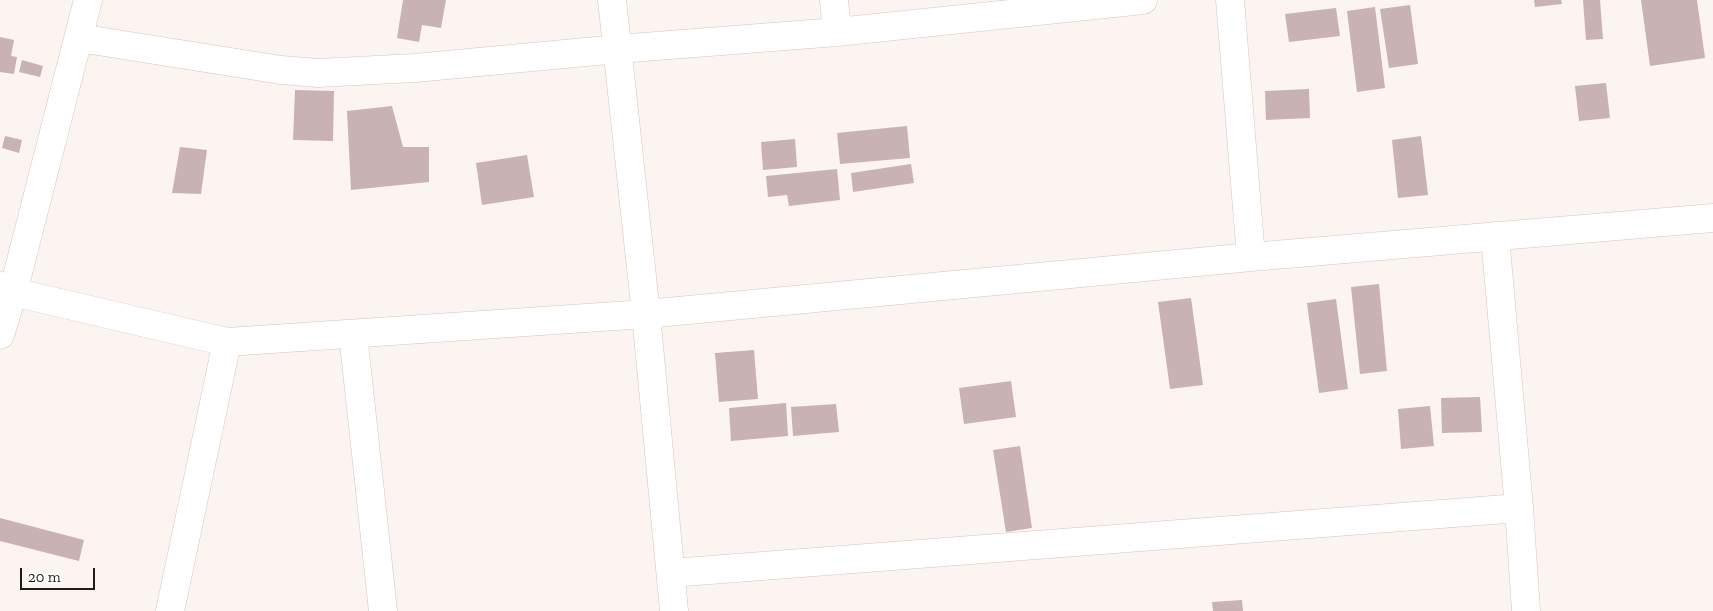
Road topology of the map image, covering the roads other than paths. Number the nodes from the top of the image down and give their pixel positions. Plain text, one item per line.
1 (88, 0) edge
2 (612, 0) edge
3 (834, 0) edge
4 (1143, 0) edge
5 (1230, 0) edge
6 (838, 32) junction
7 (79, 38) junction
8 (618, 48) junction
9 (1713, 218) edge
10 (1494, 236) junction
11 (1251, 257) junction
12 (7, 289) edge
13 (646, 314) junction
14 (353, 334) junction
15 (0, 335) edge
16 (226, 342) junction
17 (1519, 508) junction
18 (671, 573) junction
19 (170, 611) edge
20 (383, 611) edge
21 (674, 611) edge
22 (1526, 611) edge

1 - 7 street
2 - 8 street
3 - 6 street
4 - 6 street
5 - 11 street
6 - 8 street
7 - 8 street
7 - 12 street
8 - 13 street
9 - 10 street
10 - 11 street
10 - 17 street
11 - 13 street
12 - 15 street
12 - 16 street
13 - 14 street
13 - 18 street
14 - 16 street
14 - 20 street
16 - 19 street
17 - 18 street
17 - 22 street
18 - 21 street

